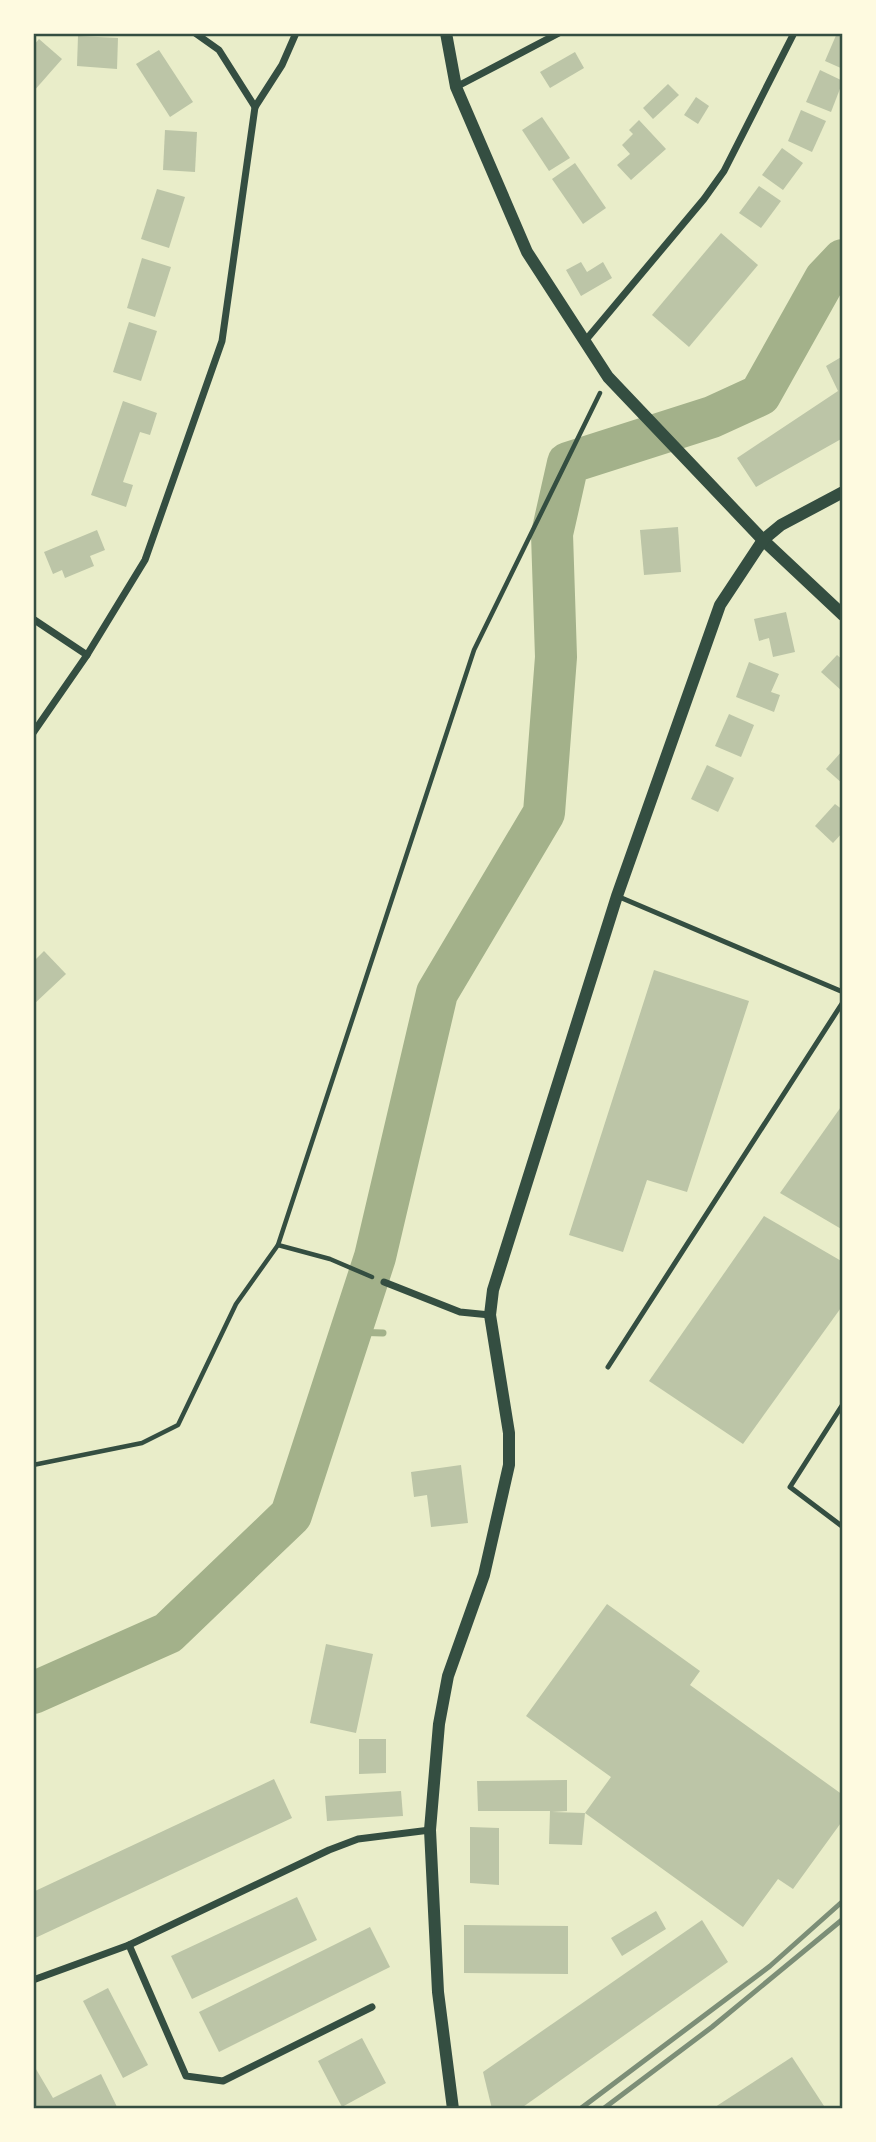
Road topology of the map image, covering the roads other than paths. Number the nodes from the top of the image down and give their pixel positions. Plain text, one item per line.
1 (195, 33) edge
2 (296, 33) edge
3 (446, 33) edge
4 (559, 33) edge
5 (794, 33) edge
6 (456, 87) junction
7 (255, 107) junction
8 (585, 341) junction
9 (843, 492) edge
10 (763, 540) junction
11 (843, 615) edge
12 (33, 619) edge
13 (87, 655) junction
14 (33, 733) edge
15 (617, 896) junction
16 (843, 992) edge
17 (843, 1002) edge
18 (384, 1282) road end
19 (490, 1315) junction
20 (608, 1367) dead end
21 (843, 1404) edge
22 (843, 1527) edge
23 (430, 1830) junction
24 (129, 1945) junction
25 (33, 1980) edge
26 (372, 2007) dead end
27 (453, 2109) edge

1 - 7 street
2 - 7 street
3 - 6 street
4 - 6 street
5 - 8 street
6 - 8 street
7 - 13 street
8 - 10 street
9 - 10 street
10 - 11 street
10 - 15 street
12 - 13 street
13 - 14 street
15 - 16 lane
15 - 19 street
17 - 20 lane
18 - 19 street
19 - 23 street
21 - 22 lane
23 - 24 street
23 - 27 street
24 - 25 street
24 - 26 street

